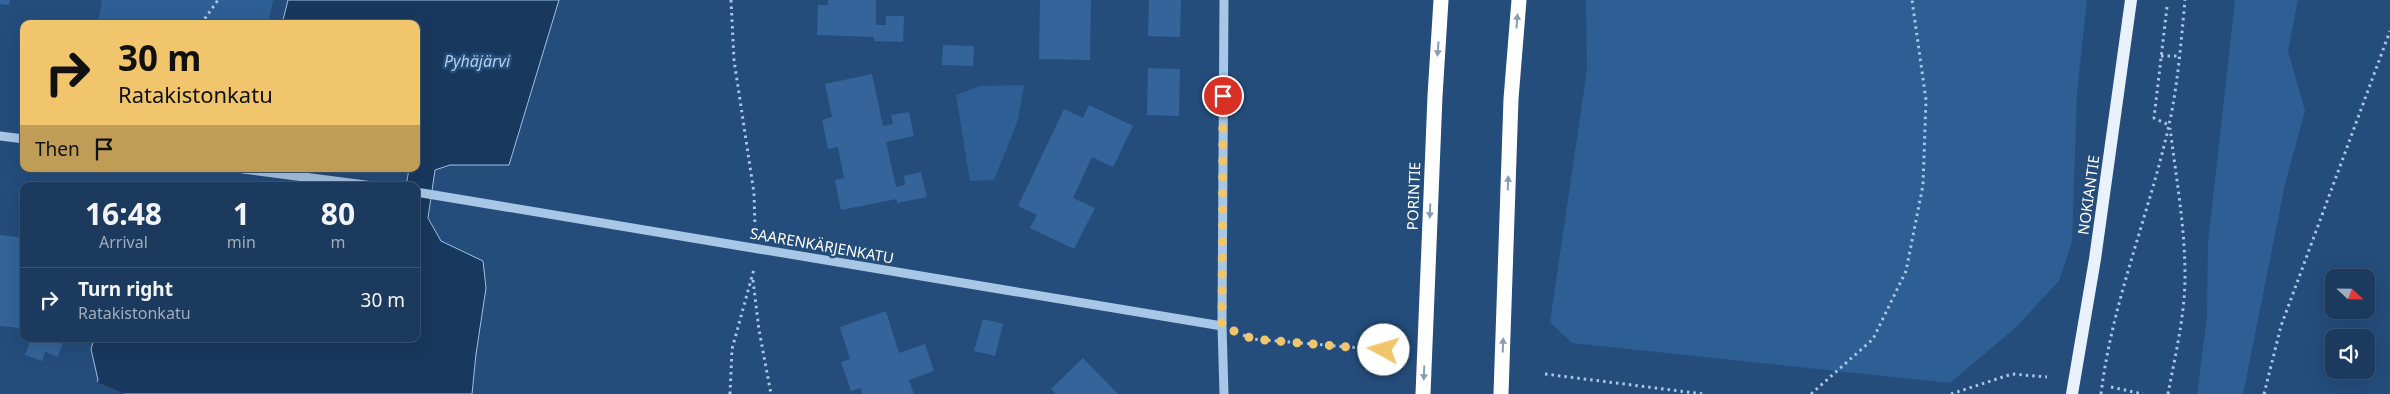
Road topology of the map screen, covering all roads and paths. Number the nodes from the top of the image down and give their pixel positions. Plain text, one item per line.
1 (218, 0) edge
2 (731, 0) edge
3 (1224, 0) edge
4 (1441, 0) edge
5 (1519, 0) edge
6 (1912, 0) edge
7 (2131, 0) edge
8 (2185, 0) edge
9 (2167, 7) dead end
10 (204, 20) edge
11 (2390, 31) edge
12 (2161, 56) junction
13 (2180, 56) junction
14 (2169, 124) junction
15 (0, 136) edge
16 (20, 138) edge
17 (266, 172) edge
18 (342, 182) edge
19 (420, 193) edge
20 (756, 247) junction
21 (752, 276) junction
22 (1222, 326) junction
23 (1384, 350) dead end
24 (1545, 374) dead end
25 (2047, 377) dead end
26 (2111, 387) dead end
27 (730, 394) edge
28 (771, 394) edge
29 (1224, 394) edge
30 (1423, 394) edge
31 (1501, 394) edge
32 (1703, 394) edge
33 (1811, 394) edge
34 (1951, 394) edge
35 (2072, 394) edge
36 (2101, 394) edge
37 (2143, 394) edge
38 (2168, 394) edge
39 (2264, 394) edge

1 - 10 path
2 - 20 path
3 - 22 street
4 -> 30 highway, PORINTIE
31 -> 5 highway
6 - 33 path
7 - 35 main road, NOKIANTIE
8 - 13 path
9 - 12 path
11 - 39 path
12 - 13 path
12 - 14 path
13 - 14 path
14 - 36 path
14 - 38 path
15 - 16 street
17 - 18 street
19 - 20 street, SAARENKÄRJENKATU
20 - 21 path
20 - 22 street, SAARENKÄRJENKATU
21 - 27 path
21 - 28 path
22 - 23 path
22 - 29 street
24 - 32 path
25 - 34 path
26 - 37 path

